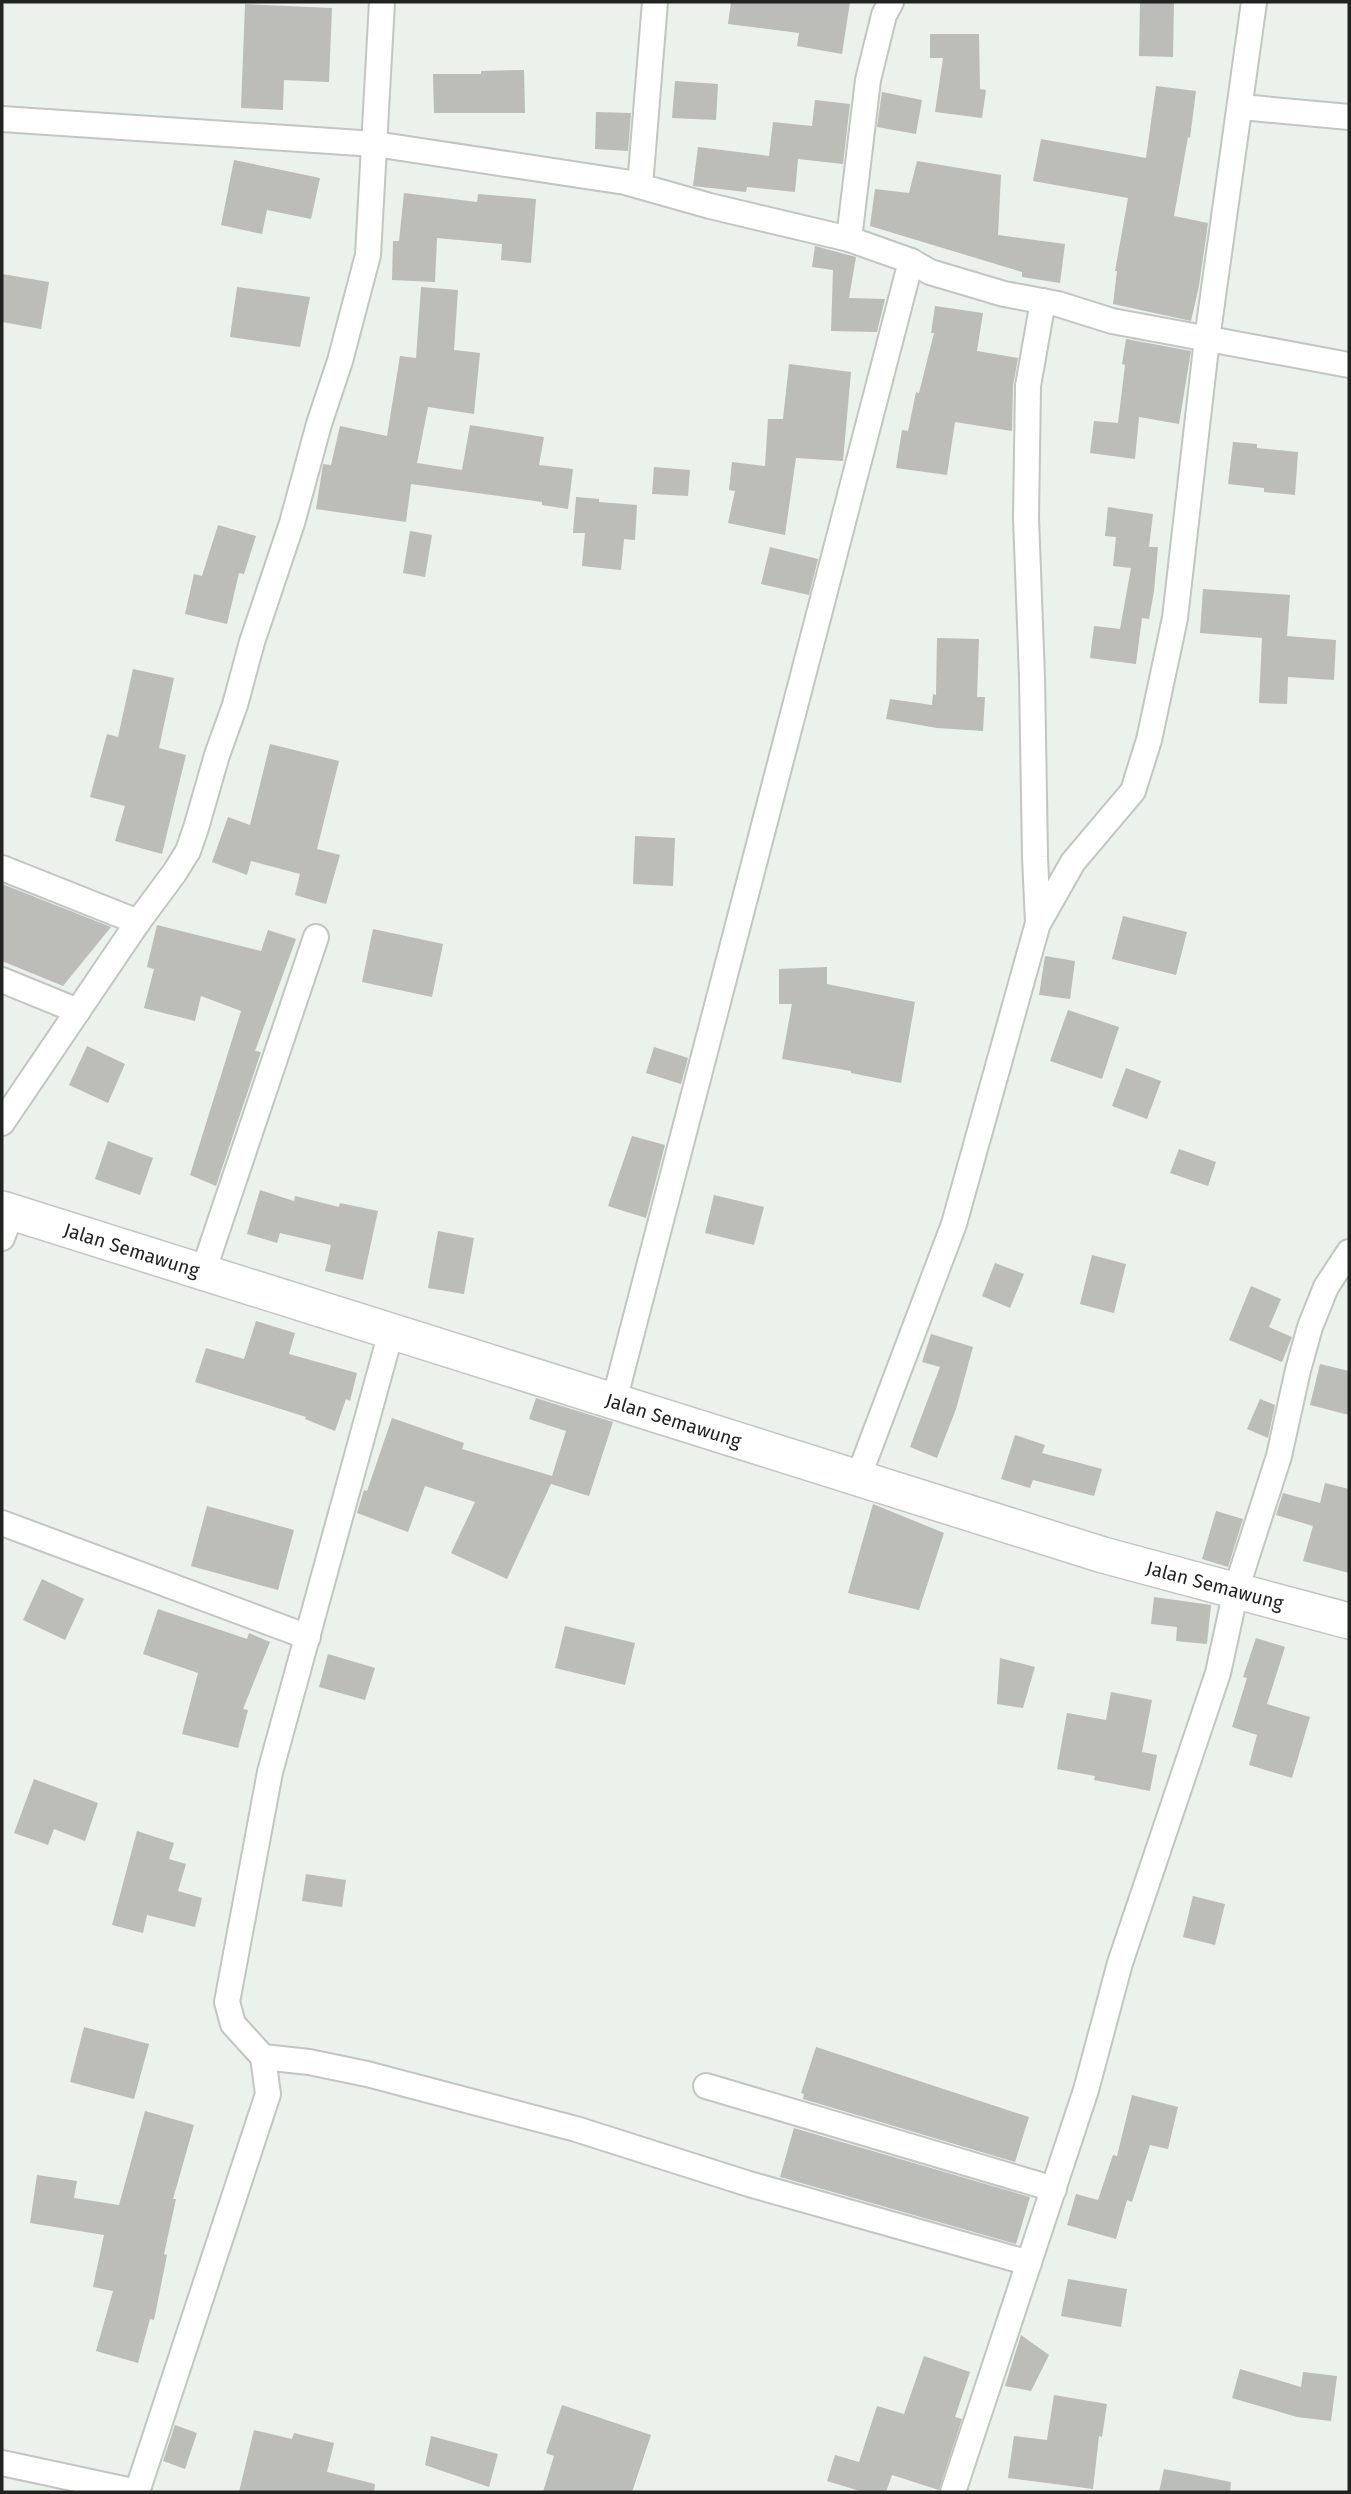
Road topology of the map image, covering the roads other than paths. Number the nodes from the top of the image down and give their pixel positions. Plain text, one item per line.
1 (382, 2) edge
2 (655, 2) edge
3 (891, 2) edge
4 (1254, 2) edge
5 (1241, 107) junction
6 (1349, 117) edge
7 (2, 119) edge
8 (375, 144) junction
9 (640, 186) junction
10 (849, 239) junction
11 (911, 261) junction
12 (1043, 301) junction
13 (1207, 340) junction
14 (1349, 365) edge
15 (2, 868) edge
16 (138, 922) junction
17 (1038, 923) junction
18 (316, 937) dead end
19 (2, 980) edge
20 (78, 1011) junction
21 (2, 1124) edge
22 (5, 1220) edge
23 (1349, 1252) edge
24 (203, 1272) junction
25 (391, 1332) junction
26 (614, 1401) junction
27 (858, 1478) junction
28 (2, 1523) edge
29 (1236, 1590) junction
30 (1349, 1621) edge
31 (308, 1637) junction
32 (263, 2057) junction
33 (706, 2086) dead end
34 (1054, 2189) junction
35 (1029, 2263) junction
36 (2, 2463) edge
37 (953, 2492) edge

1 - 8 street
2 - 9 street
3 - 10 street
4 - 5 street
5 - 6 street
5 - 13 street
7 - 8 street
8 - 9 street
8 - 16 street
9 - 10 street
10 - 11 street
11 - 12 street
11 - 26 street
12 - 13 street
12 - 17 street
13 - 14 street
13 - 17 street
15 - 16 street
16 - 20 street
17 - 27 street
18 - 24 street
19 - 20 street
20 - 21 street
22 - 24 street, Jalan Semawung
23 - 29 street
24 - 25 street, Jalan Semawung
25 - 26 street, Jalan Semawung
25 - 31 street
26 - 27 street, Jalan Semawung
27 - 29 street, Jalan Semawung
28 - 31 street
29 - 30 street, Jalan Semawung
29 - 34 street
31 - 32 street
32 - 35 street
32 - 36 street
33 - 34 street
34 - 35 street
35 - 37 street

